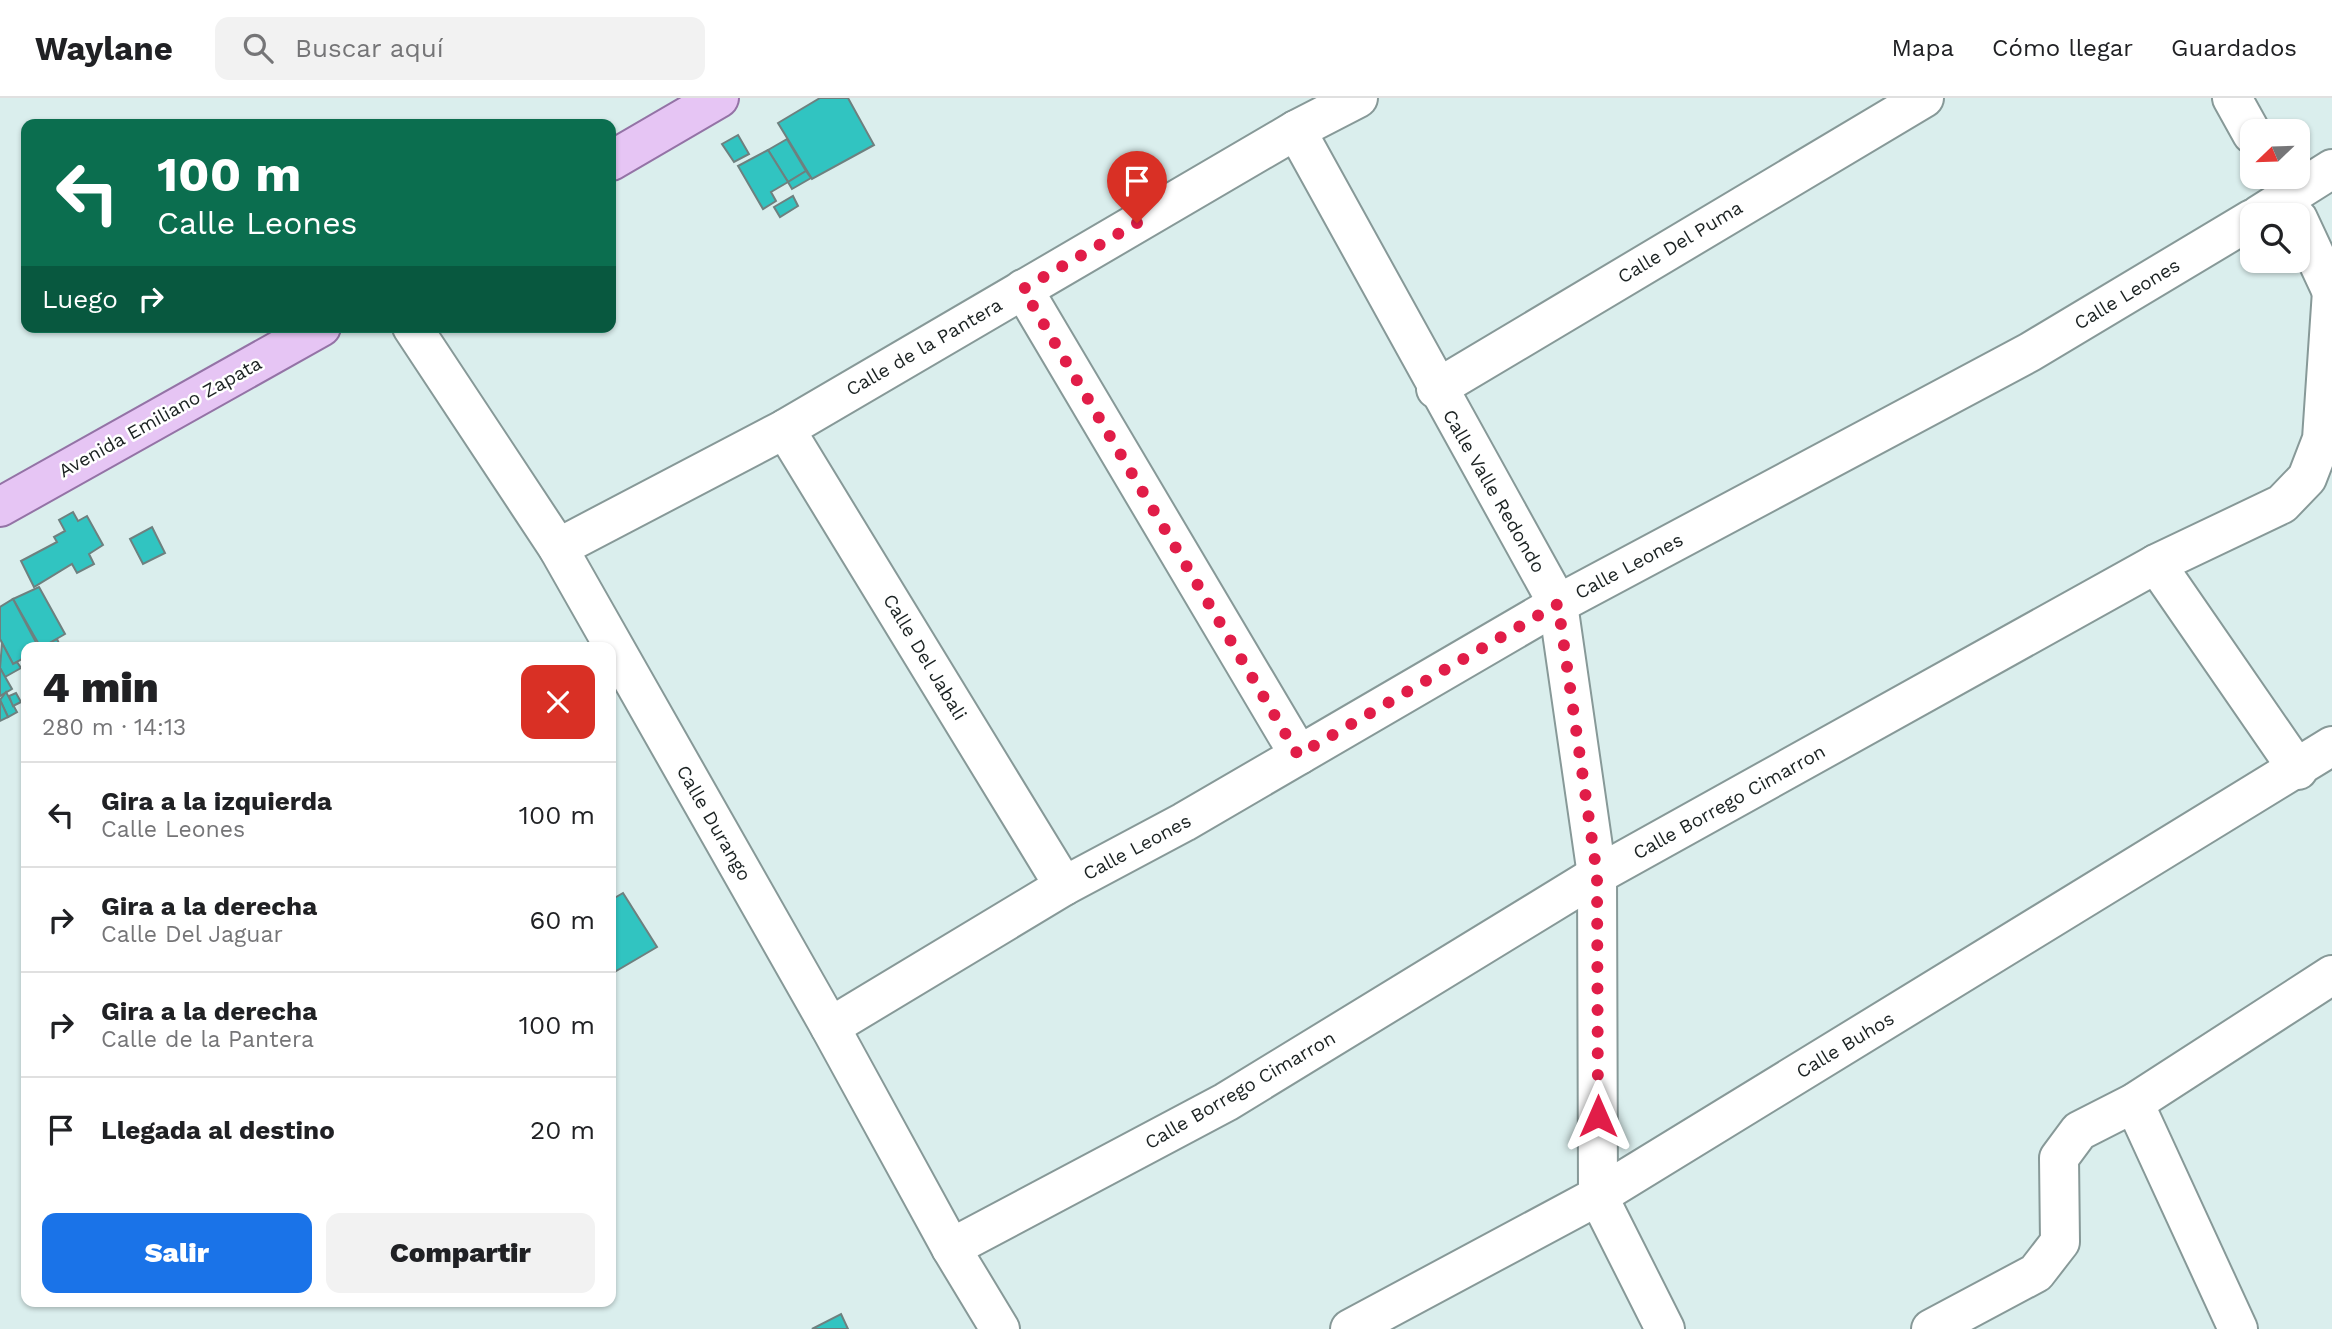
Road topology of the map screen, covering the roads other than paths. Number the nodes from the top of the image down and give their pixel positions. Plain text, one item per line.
1 (719, 98) edge
2 (1358, 98) edge
3 (1924, 98) edge
4 (2232, 98) edge
5 (2244, 119) edge
6 (1296, 130) junction
7 (616, 158) edge
8 (2332, 169) edge
9 (2287, 203) edge
10 (2240, 226) edge
11 (2310, 252) edge
12 (1023, 289) junction
13 (2332, 292) edge
14 (310, 333) edge
15 (416, 333) edge
16 (1436, 389) junction
17 (785, 429) junction
18 (0, 507) edge
19 (558, 548) junction
20 (2156, 564) junction
21 (1558, 604) junction
22 (611, 642) edge
23 (616, 650) edge
24 (2332, 747) edge
25 (1298, 755) junction
26 (2298, 770) junction
27 (1597, 875) junction
28 (1064, 886) junction
29 (2332, 975) edge
30 (830, 1027) junction
31 (2134, 1103) junction
32 (1598, 1196) junction
33 (951, 1248) junction
34 (1000, 1329) edge
35 (1350, 1329) edge
36 (1665, 1329) edge
37 (1931, 1329) edge
38 (2238, 1329) edge

1 - 7 main road
2 - 6 street, Calle de la Pantera
3 - 16 street, Calle Del Puma
4 - 5 street
6 - 12 street, Calle de la Pantera
6 - 16 street, Calle Valle Redondo
8 - 9 street
10 - 21 street, Calle Leones
11 - 13 street
12 - 17 street, Calle de la Pantera
12 - 25 street
13 - 20 street, Calle Borrego Cimarron
14 - 18 main road, Avenida Emiliano Zapata
15 - 19 street, Calle Durango
16 - 21 street, Calle Valle Redondo
17 - 19 street, Calle de la Pantera
17 - 28 street, Calle Del Jabali
19 - 22 street, Calle Durango
20 - 26 street
20 - 27 street, Calle Borrego Cimarron
21 - 25 street, Calle Leones
21 - 27 street, Calle Valle Redondo
23 - 30 street, Calle Durango
24 - 26 street, Calle Buhos
25 - 28 street, Calle Leones
26 - 32 street, Calle Buhos
27 - 32 street, Calle Valle Redondo
27 - 33 street, Calle Borrego Cimarron
28 - 30 street, Calle Leones
29 - 31 street
30 - 33 street, Calle Durango
31 - 37 street
31 - 38 street
32 - 35 street, Calle Buhos
32 - 36 street, Calle Valle Redondo
33 - 34 street, Calle Durango

